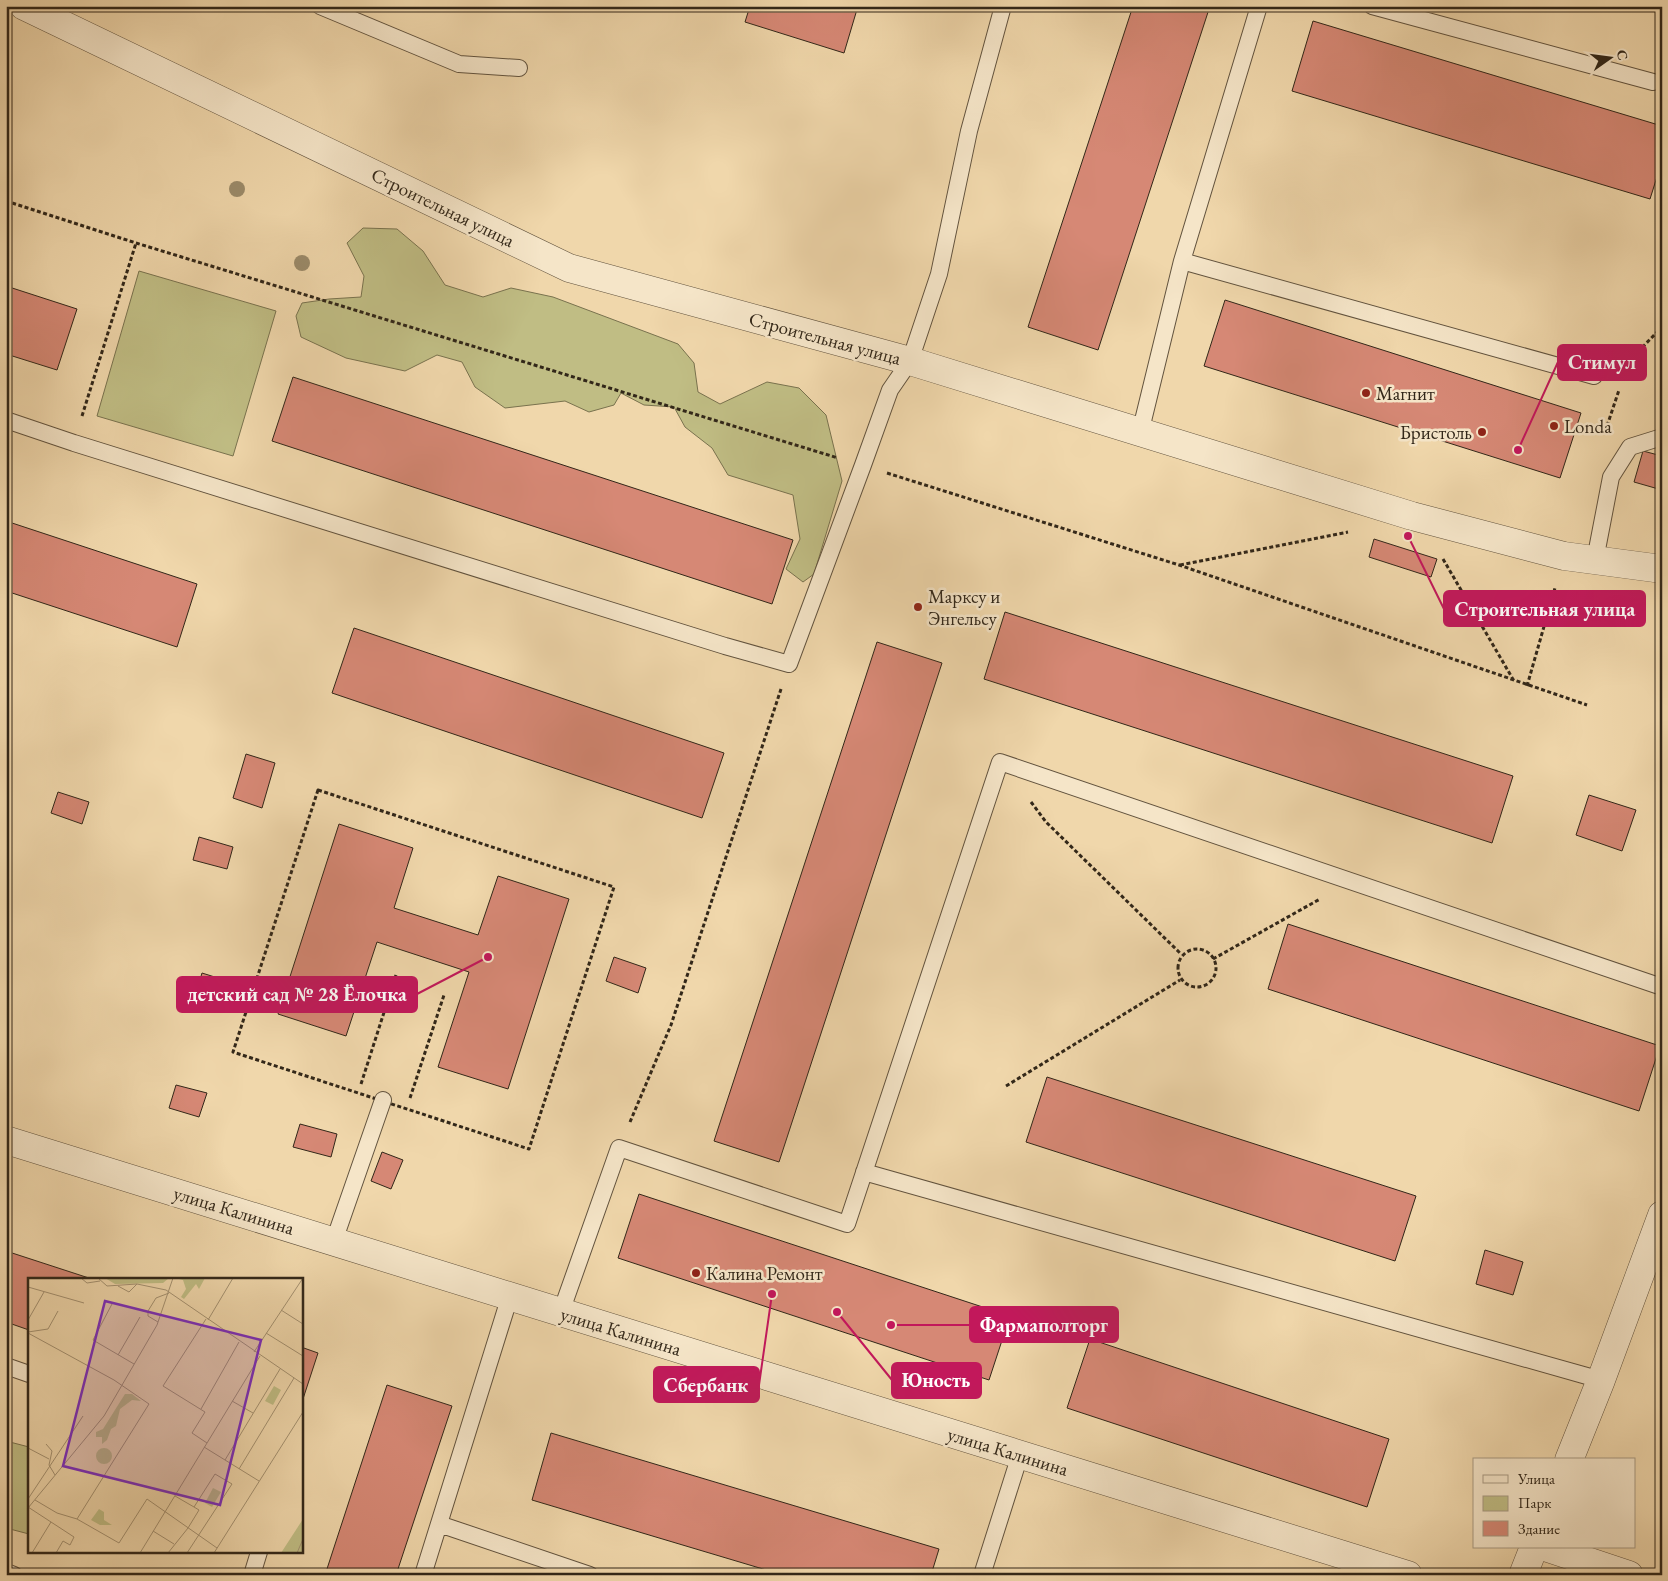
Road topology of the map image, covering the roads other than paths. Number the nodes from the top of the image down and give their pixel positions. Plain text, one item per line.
1 (24, 6) edge
2 (320, 6) edge
3 (1002, 6) edge
4 (1259, 6) edge
5 (1372, 6) edge
6 (519, 68) dead end
7 (1653, 82) dead end
8 (1182, 261) junction
9 (910, 361) junction
10 (1594, 376) dead end
11 (6, 420) edge
12 (1140, 433) junction
13 (1662, 437) edge
14 (1595, 560) junction
15 (1662, 569) edge
16 (1662, 987) edge
17 (383, 1100) road end
18 (6, 1140) edge
19 (864, 1172) junction
20 (1662, 1215) edge
21 (334, 1242) junction
22 (510, 1296) junction
23 (561, 1312) junction
24 (6, 1366) edge
25 (28, 1374) edge
26 (1601, 1380) junction
27 (1020, 1454) junction
28 (1570, 1458) edge
29 (439, 1524) junction
30 (1534, 1548) edge
31 (1549, 1548) edge
32 (258, 1554) edge
33 (6, 1572) edge
34 (14, 1575) edge
35 (252, 1575) edge
36 (423, 1575) edge
37 (590, 1575) edge
38 (982, 1575) edge
39 (1408, 1575) edge
40 (1523, 1575) edge
41 (1629, 1575) edge

1 - 9 street, Строительная улица
2 - 6 lane
3 - 9 lane
4 - 8 lane
5 - 7 lane
8 - 10 lane
8 - 12 lane
9 - 11 lane
9 - 12 street, Строительная улица
12 - 14 street, Строительная улица
13 - 14 lane
14 - 15 street, Строительная улица
16 - 19 lane
17 - 21 lane
18 - 21 street, улица Калинина
19 - 23 lane
19 - 26 lane
20 - 26 street
21 - 22 street, улица Калинина
22 - 23 street, улица Калинина
22 - 29 lane
23 - 27 street, улица Калинина
24 - 25 lane
26 - 28 street
27 - 38 lane
27 - 39 street, улица Калинина
29 - 36 lane
29 - 37 lane
30 - 40 street
31 - 41 street
32 - 35 lane
33 - 34 lane

